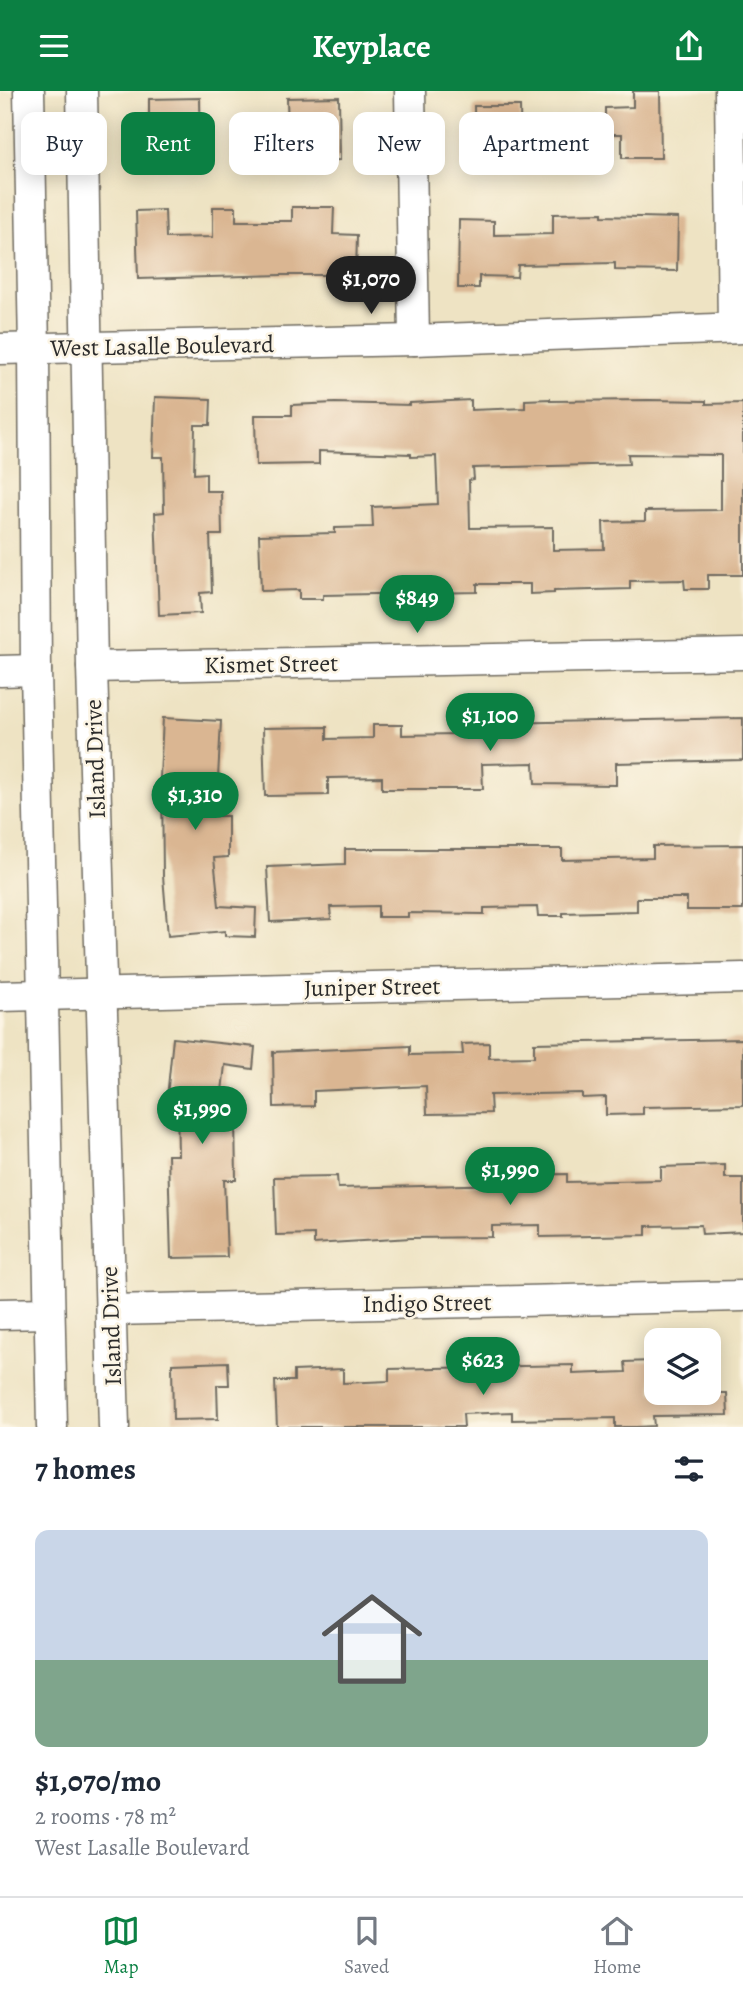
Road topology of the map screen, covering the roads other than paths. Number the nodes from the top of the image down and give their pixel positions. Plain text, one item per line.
1 (29, 91) edge
2 (82, 91) edge
3 (410, 91) edge
4 (730, 91) edge
5 (738, 328) edge
6 (414, 340) junction
7 (86, 348) junction
8 (0, 349) edge
9 (34, 349) junction
10 (743, 654) edge
11 (92, 667) junction
12 (36, 670) junction
13 (0, 671) edge
14 (743, 978) edge
15 (102, 994) junction
16 (42, 995) junction
17 (0, 996) edge
18 (743, 1296) edge
19 (111, 1310) junction
20 (49, 1313) junction
21 (0, 1314) edge
22 (52, 1427) edge
23 (114, 1427) edge

1 - 9 street
2 - 7 street, Island Drive
3 - 6 street
4 - 5 street
5 - 6 street, West Lasalle Boulevard
6 - 7 street, West Lasalle Boulevard
7 - 9 street, West Lasalle Boulevard
7 - 11 street, Island Drive
8 - 9 street, West Lasalle Boulevard
9 - 12 street
10 - 11 street, Kismet Street
11 - 15 street, Island Drive
12 - 13 street
12 - 16 street
14 - 15 street, Juniper Street
15 - 16 street, Juniper Street
15 - 19 street, Island Drive
16 - 17 street, Juniper Street
16 - 20 street
18 - 19 street, Indigo Street
19 - 23 street, Island Drive
20 - 21 street
20 - 22 street

